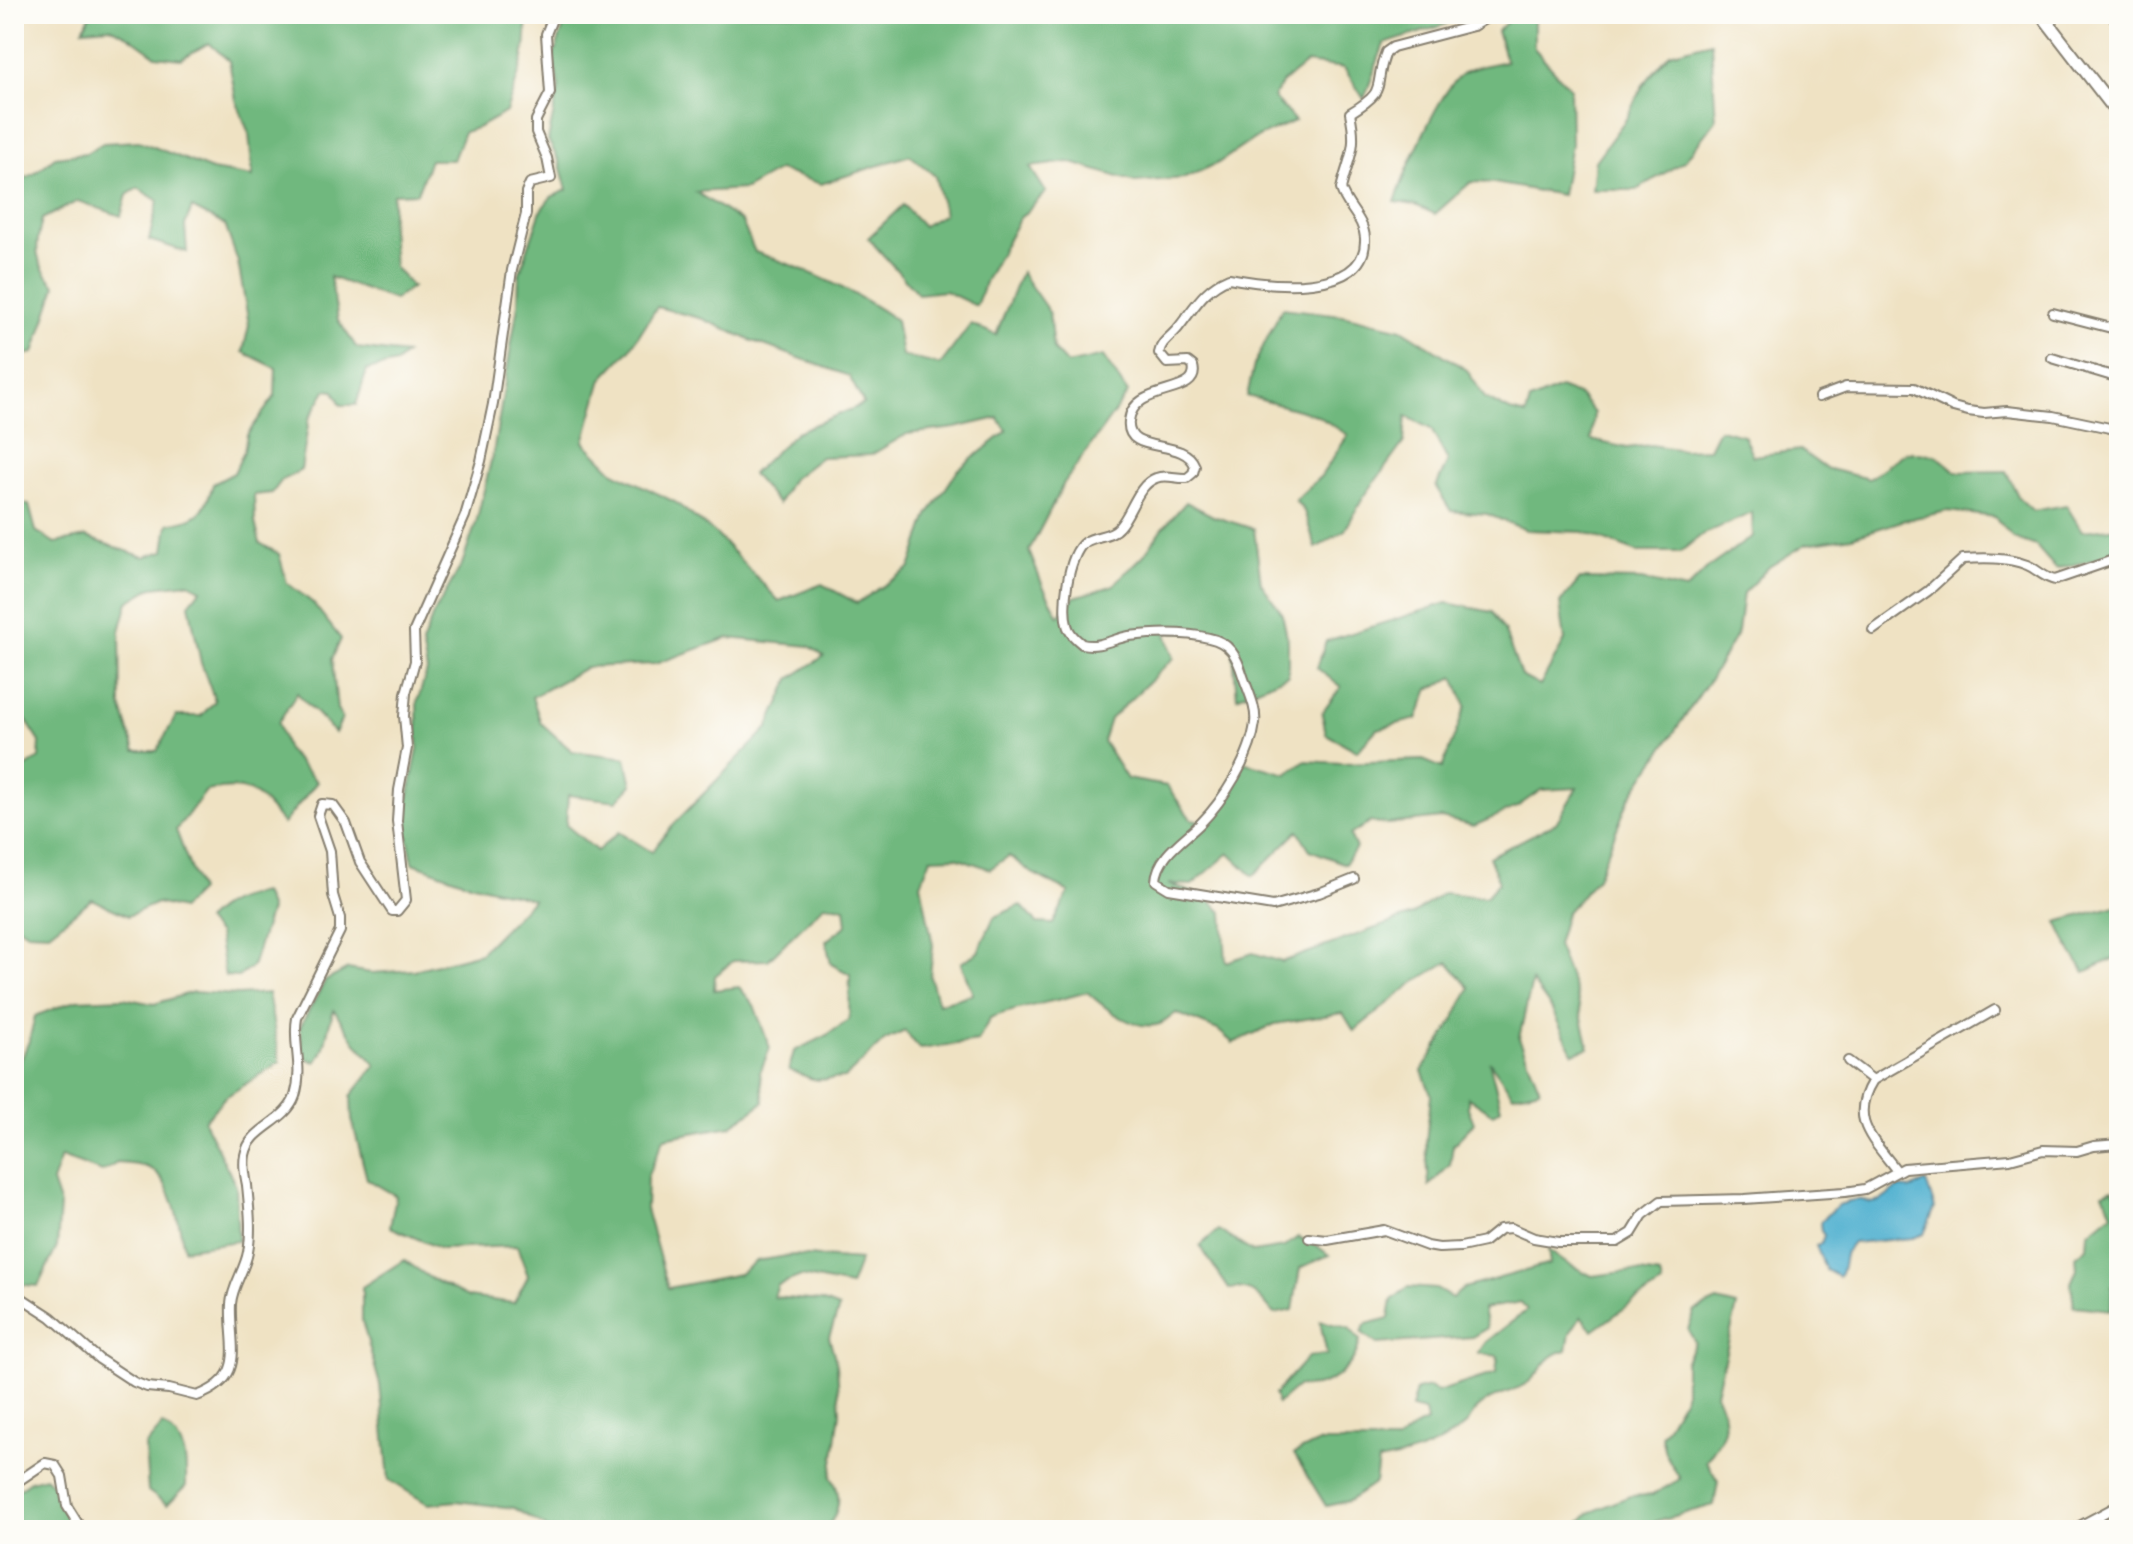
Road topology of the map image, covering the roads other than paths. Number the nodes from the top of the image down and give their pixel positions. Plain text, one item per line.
1 (554, 14) edge
2 (1493, 14) edge
3 (2111, 14) edge
4 (2045, 15) edge
5 (2119, 24) edge
6 (2119, 115) edge
7 (2053, 313) dead end
8 (2119, 330) edge
9 (2052, 358) dead end
10 (2119, 378) edge
11 (1819, 397) dead end
12 (2119, 430) edge
13 (2119, 558) edge
14 (1873, 630) dead end
15 (1354, 879) dead end
16 (1995, 1010) dead end
17 (1848, 1061) dead end
18 (1873, 1080) junction
19 (2119, 1144) edge
20 (1897, 1171) junction
21 (1309, 1238) dead end
22 (14, 1293) edge
23 (14, 1484) edge
24 (2119, 1505) edge
25 (82, 1530) edge
26 (2072, 1530) edge

1 - 22 street
2 - 15 street
3 - 5 street
4 - 6 street
7 - 8 street
9 - 10 street
11 - 12 street
13 - 14 street
16 - 18 street
17 - 18 street
18 - 20 street
19 - 20 street
20 - 21 street
23 - 25 street
24 - 26 street

